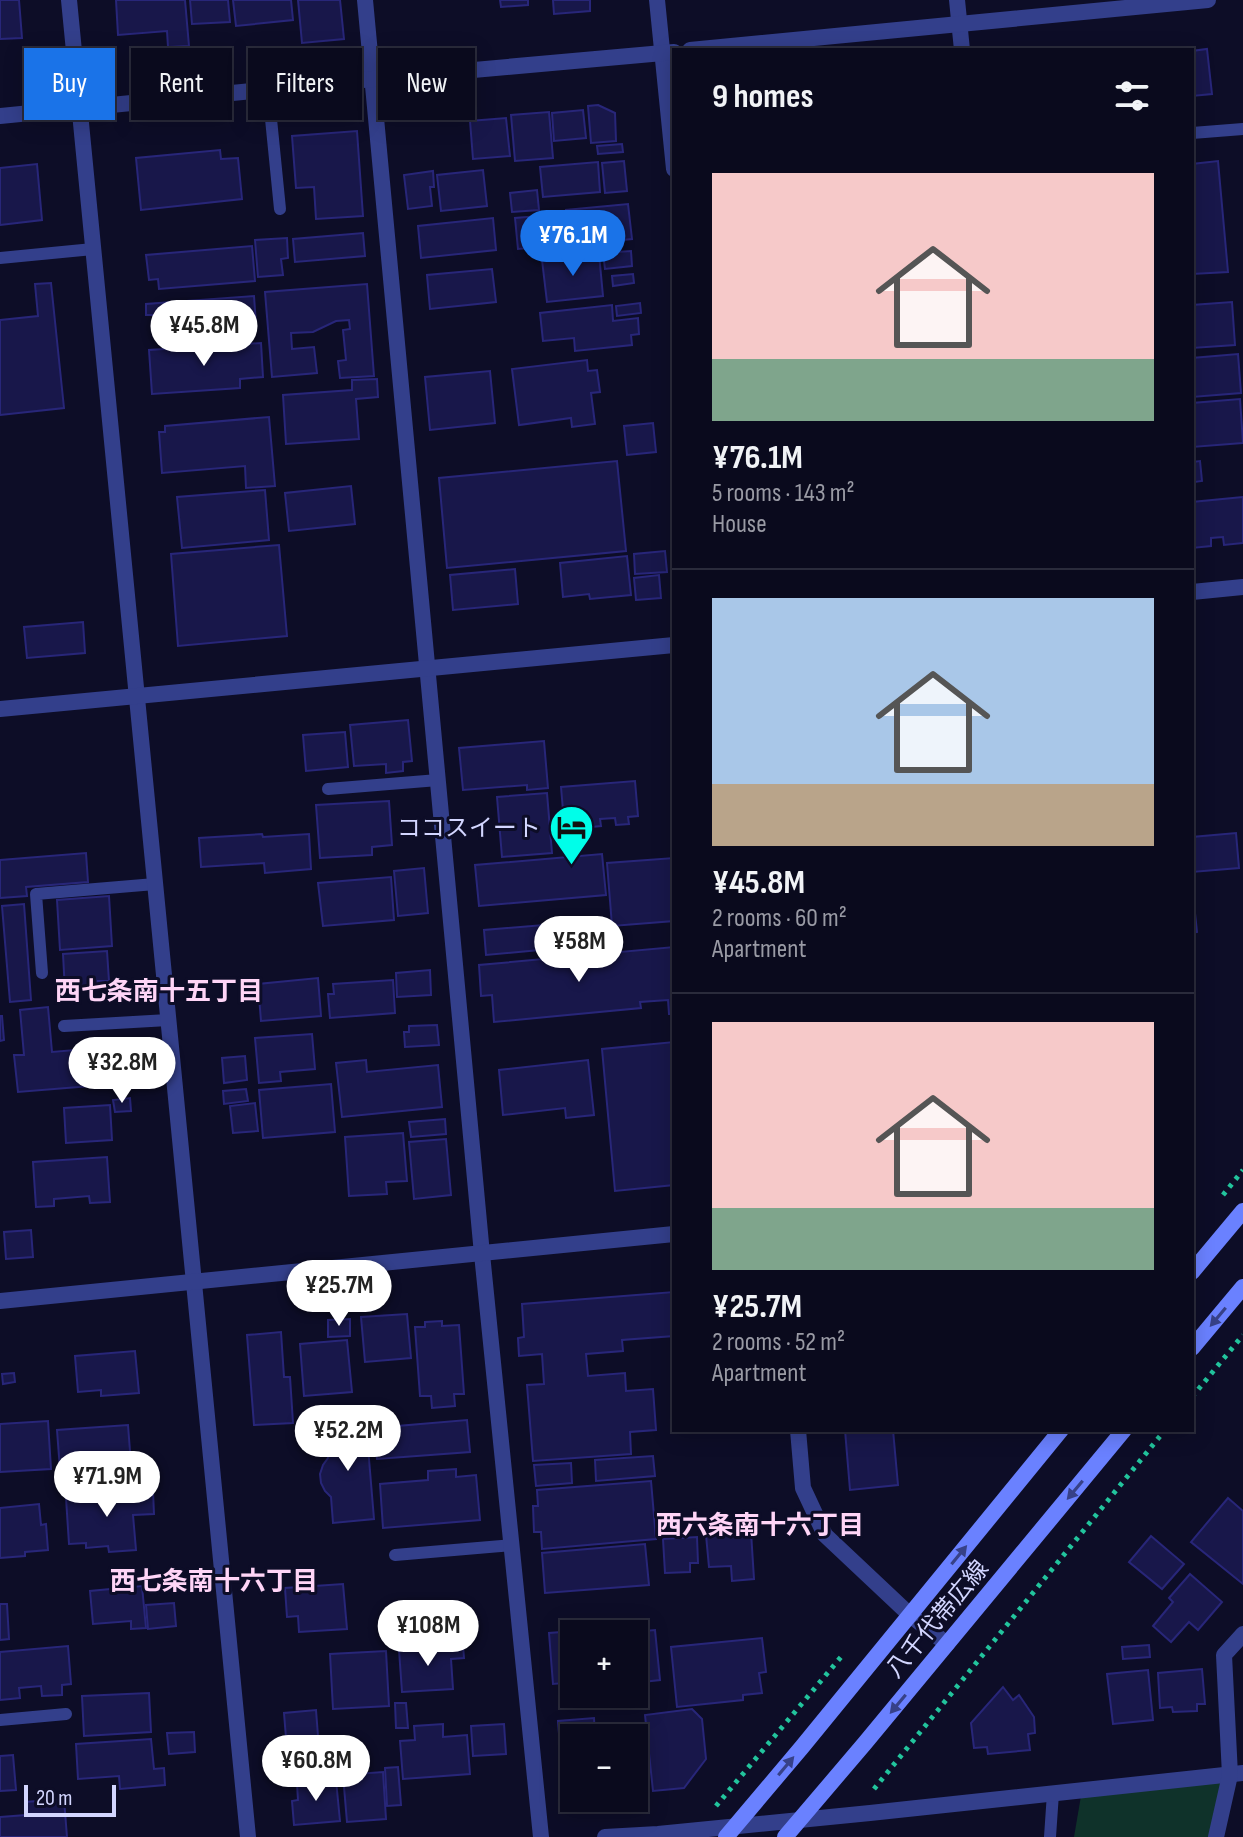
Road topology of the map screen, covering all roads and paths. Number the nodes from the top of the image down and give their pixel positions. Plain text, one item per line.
1 (69, 0) edge
2 (365, 0) edge
3 (657, 0) edge
4 (957, 0) edge
5 (1208, 0) edge
6 (959, 23) junction
7 (73, 48) edge
8 (710, 48) edge
9 (962, 48) edge
10 (668, 52) edge
11 (373, 79) junction
12 (362, 80) edge
13 (248, 91) edge
14 (115, 105) edge
15 (24, 114) edge
16 (0, 116) edge
17 (80, 120) edge
18 (271, 120) edge
19 (1243, 129) edge
20 (672, 130) edge
21 (1194, 133) edge
22 (280, 209) dead end
23 (93, 249) junction
24 (0, 258) edge
25 (1243, 587) edge
26 (1194, 592) edge
27 (672, 645) edge
28 (427, 667) junction
29 (136, 696) junction
30 (0, 709) edge
31 (438, 780) junction
32 (328, 789) dead end
33 (155, 884) junction
34 (42, 973) dead end
35 (168, 1020) junction
36 (64, 1026) dead end
37 (1243, 1211) edge
38 (672, 1234) edge
39 (482, 1254) junction
40 (1194, 1270) edge
41 (193, 1282) junction
42 (1243, 1287) edge
43 (0, 1301) edge
44 (1243, 1335) edge
45 (1194, 1346) edge
46 (1194, 1395) edge
47 (798, 1432) edge
48 (1059, 1432) edge
49 (1122, 1432) edge
50 (1163, 1432) edge
51 (512, 1545) junction
52 (395, 1555) dead end
53 (910, 1615) junction
54 (1243, 1634) edge
55 (947, 1644) junction
56 (66, 1714) dead end
57 (0, 1720) edge
58 (1236, 1774) edge
59 (1053, 1793) junction
60 (853, 1814) junction
61 (800, 1820) junction
62 (731, 1831) edge
63 (248, 1837) edge
64 (541, 1837) edge
65 (605, 1837) edge
66 (785, 1837) edge
67 (1050, 1837) edge
68 (1216, 1837) edge

1 - 7 street
2 - 11 street
3 - 10 street
4 - 6 street
5 - 6 street
6 - 8 street
6 - 9 street
10 - 11 street
10 - 20 street
11 - 12 street
11 - 28 street
13 - 14 street
15 - 16 street
17 - 23 street
18 - 22 lane
19 - 21 lane
23 - 24 lane
23 - 29 street
25 - 26 street
27 - 28 street
28 - 29 street
28 - 31 street
29 - 30 street
29 - 33 street
31 - 32 lane
31 - 39 street
33 - 34 lane
33 - 35 street
35 - 36 lane
35 - 41 street
37 - 40 main road
38 - 39 street
39 - 41 street
39 - 51 street
41 - 43 street
41 - 63 street
42 -> 45 main road
44 - 46 path
47 - 53 street
53 -> 48 main road, 八千代帯広線
49 -> 55 main road, 八千代帯広線
50 - 60 path
51 - 52 lane
51 - 64 street
53 - 55 street
62 -> 53 main road, 八千代帯広線
54 - 58 street
55 -> 61 main road, 八千代帯広線
56 - 57 lane
58 - 59 street
58 - 68 street
59 - 60 street
59 - 67 lane
60 - 61 street
61 - 62 street
61 - 66 main road, 八千代帯広線
62 - 65 street

